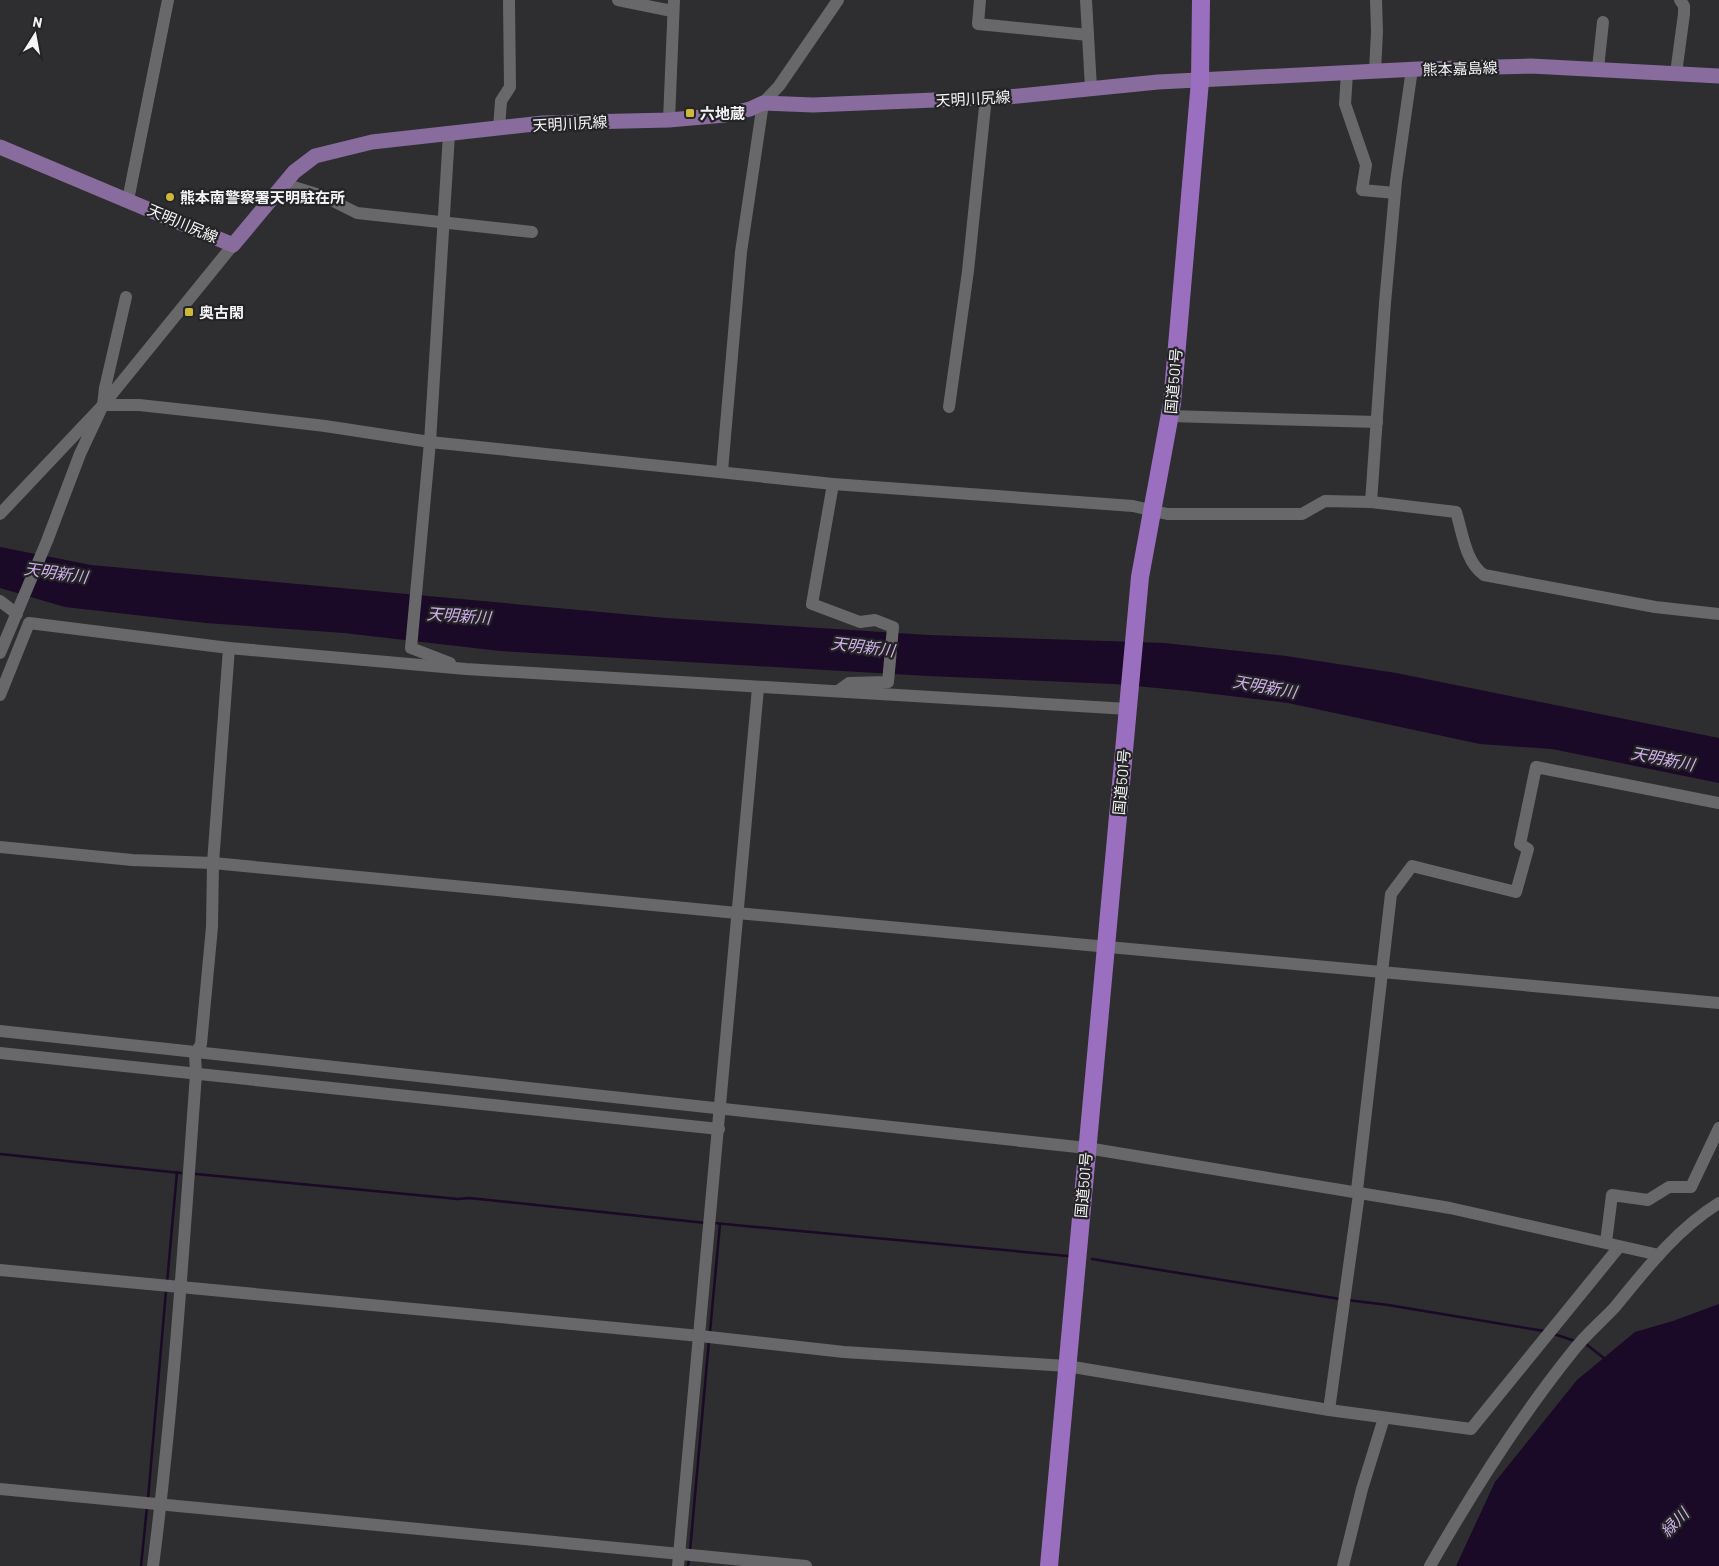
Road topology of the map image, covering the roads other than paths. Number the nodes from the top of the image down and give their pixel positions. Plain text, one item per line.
1 (168, 0) edge
2 (509, 0) edge
3 (618, 0) edge
4 (838, 0) edge
5 (980, 0) edge
6 (1086, 0) edge
7 (1201, 0) edge
8 (1376, 0) edge
9 (1680, 0) edge
10 (673, 5) edge
11 (1603, 22) dead end
12 (1088, 34) junction
13 (1598, 68) junction
14 (1412, 69) junction
15 (1375, 71) junction
16 (1347, 73) junction
17 (1676, 73) junction
18 (1719, 76) edge
19 (1200, 81) junction
20 (1091, 88) junction
21 (986, 98) junction
22 (763, 103) junction
23 (669, 120) junction
24 (499, 128) junction
25 (449, 134) junction
26 (0, 147) edge
27 (284, 184) junction
28 (1395, 193) junction
29 (128, 200) junction
30 (444, 222) junction
31 (532, 232) dead end
32 (233, 245) junction
33 (126, 297) dead end
34 (103, 405) junction
35 (949, 407) dead end
36 (1170, 416) junction
37 (1377, 422) junction
38 (430, 442) junction
39 (722, 471) junction
40 (833, 484) junction
41 (1372, 502) junction
42 (1152, 510) junction
43 (0, 514) edge
44 (0, 601) edge
45 (19, 609) junction
46 (1719, 614) edge
47 (229, 648) junction
48 (0, 653) edge
49 (466, 669) junction
50 (758, 688) junction
51 (838, 691) junction
52 (0, 695) edge
53 (1128, 705) junction
54 (1719, 803) edge
55 (0, 848) edge
56 (213, 863) junction
57 (737, 913) junction
58 (1106, 947) junction
59 (1382, 971) junction
60 (1719, 1003) edge
61 (0, 1031) edge
62 (0, 1053) edge
63 (195, 1054) junction
64 (196, 1074) junction
65 (718, 1109) junction
66 (1719, 1128) edge
67 (719, 1129) junction
68 (1087, 1148) junction
69 (1360, 1194) junction
70 (1719, 1202) edge
71 (1606, 1242) junction
72 (1619, 1247) junction
73 (1659, 1255) junction
74 (0, 1270) edge
75 (180, 1287) junction
76 (700, 1336) junction
77 (1067, 1366) junction
78 (1329, 1410) junction
79 (1384, 1418) junction
80 (0, 1489) edge
81 (161, 1505) junction
82 (678, 1560) edge
83 (153, 1566) edge
84 (806, 1566) edge
85 (1050, 1566) edge
86 (1343, 1566) edge
87 (1430, 1566) edge

1 - 29 street
2 - 24 street
3 - 10 street
4 - 22 street
5 - 12 street
6 - 12 street
7 - 19 highway, 国道501号
8 - 15 street
9 - 17 street
10 - 23 street
11 - 13 street
12 - 20 street
13 - 14 main road, 熊本嘉島線
13 - 17 main road, 熊本嘉島線
14 - 15 main road, 熊本嘉島線
14 - 28 street
15 - 16 main road, 熊本嘉島線
16 - 19 main road, 熊本嘉島線
16 - 28 street
17 - 18 main road, 熊本嘉島線
19 - 20 main road, 天明川尻線
19 - 36 highway, 国道501号
20 - 21 main road, 天明川尻線
21 - 22 main road, 天明川尻線
21 - 35 street
22 - 23 main road, 天明川尻線
22 - 39 street
23 - 24 main road, 天明川尻線
24 - 25 main road, 天明川尻線
25 - 27 main road, 天明川尻線
25 - 30 street
26 - 29 main road, 天明川尻線
27 - 30 street
27 - 32 main road, 天明川尻線
28 - 37 street
29 - 32 main road, 天明川尻線
30 - 31 street
30 - 38 street
32 - 34 street
33 - 34 street
34 - 38 street
34 - 43 street
34 - 45 street
36 - 37 street
36 - 42 highway, 国道501号
37 - 41 street
38 - 39 street
38 - 49 street
39 - 40 street
40 - 42 street
40 - 51 street
41 - 42 street
41 - 46 street
42 - 53 highway, 国道501号
44 - 45 street
45 - 48 street
47 - 49 street
47 - 52 street
47 - 56 street
49 - 50 street
50 - 51 street
50 - 57 street
51 - 53 street
53 - 58 highway, 国道501号
54 - 59 street
55 - 56 street
56 - 57 street
56 - 63 street
57 - 58 street
57 - 65 street
58 - 59 street
58 - 68 highway, 国道501号
59 - 60 street
59 - 69 street
61 - 63 street
62 - 64 street
63 - 64 street
63 - 65 street
64 - 67 street
64 - 75 street
65 - 67 street
65 - 68 street
66 - 71 street
67 - 76 street
68 - 69 street
68 - 77 highway, 国道501号
69 - 71 street
69 - 78 street
70 - 73 street
71 - 72 street
72 - 73 street
72 - 79 street
73 - 87 street
74 - 75 street
75 - 76 street
75 - 81 street
76 - 77 street
76 - 82 street
77 - 78 street
77 - 85 highway, 国道501号
78 - 79 street
79 - 86 street
80 - 81 street
81 - 82 street
81 - 83 street
82 - 84 street

